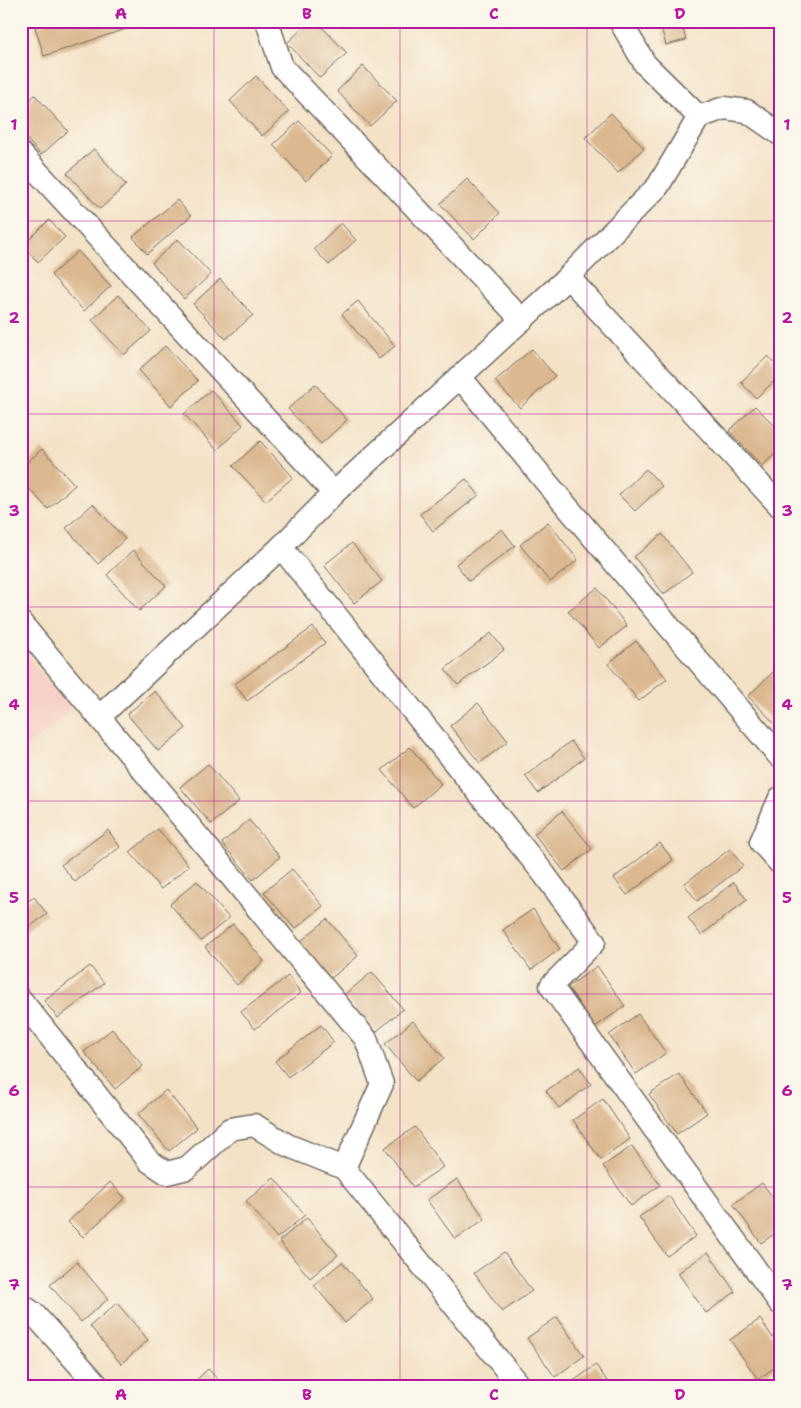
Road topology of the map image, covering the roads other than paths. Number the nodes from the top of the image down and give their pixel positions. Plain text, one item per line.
1 (267, 21) edge
2 (620, 21) edge
3 (699, 117) junction
4 (780, 134) edge
5 (21, 154) edge
6 (568, 277) junction
7 (522, 320) junction
8 (460, 377) junction
9 (334, 492) junction
10 (780, 506) edge
11 (281, 547) junction
12 (21, 623) edge
13 (99, 717) junction
14 (780, 757) edge
15 (780, 798) edge
16 (780, 863) edge
17 (21, 1000) edge
18 (344, 1168) junction
19 (780, 1303) edge
20 (21, 1305) edge
21 (99, 1387) edge
22 (520, 1387) edge

1 - 7 street
2 - 3 street
3 - 4 street
3 - 6 street
5 - 9 street
6 - 7 street
6 - 10 street
7 - 8 street
8 - 9 street
8 - 14 street
9 - 11 street
11 - 13 street
11 - 19 street
12 - 13 street
13 - 18 street
15 - 16 street
17 - 18 street
18 - 22 street
20 - 21 street

